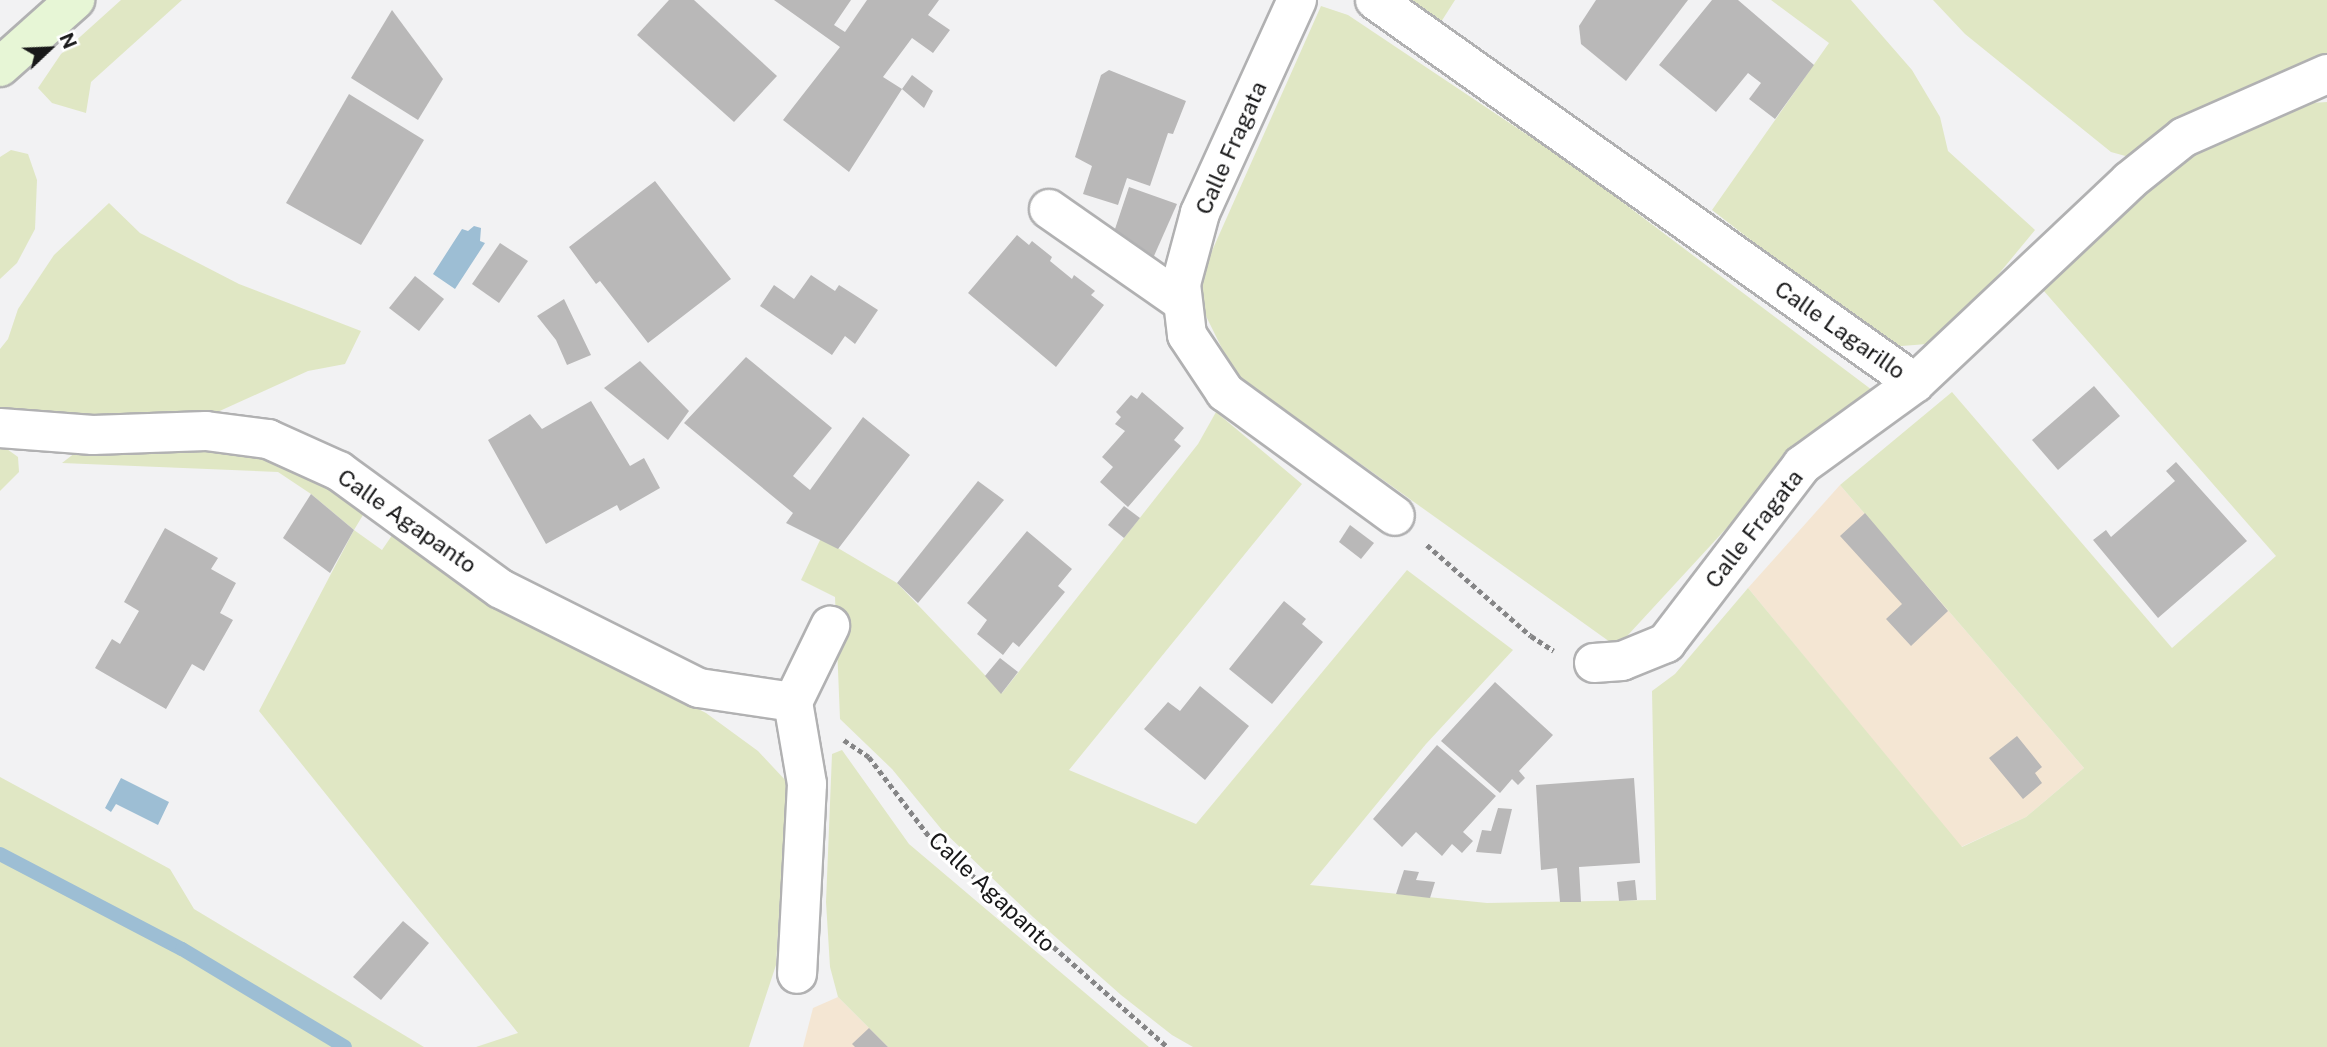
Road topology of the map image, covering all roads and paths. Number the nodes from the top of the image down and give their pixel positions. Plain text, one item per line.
1 (75, 0) edge
2 (1297, 0) edge
3 (1375, 0) edge
4 (0, 67) edge
5 (2327, 74) edge
6 (1049, 209) dead end
7 (1181, 301) junction
8 (1915, 383) junction
9 (0, 428) edge
10 (1395, 516) joint
11 (831, 626) dead end
12 (1594, 663) joint
13 (793, 702) junction
14 (797, 974) dead end
15 (1168, 1047) edge

1 - 4 main road
2 - 7 street, Calle Fragata
3 - 8 street, Calle Lagarillo
5 - 8 street, Calle Lagarillo
6 - 7 street
7 - 10 street, Calle Fragata
8 - 12 street, Calle Fragata
9 - 13 street, Calle Agapanto
10 - 12 path
11 - 13 street
13 - 14 street
13 - 15 path, Calle Agapanto

